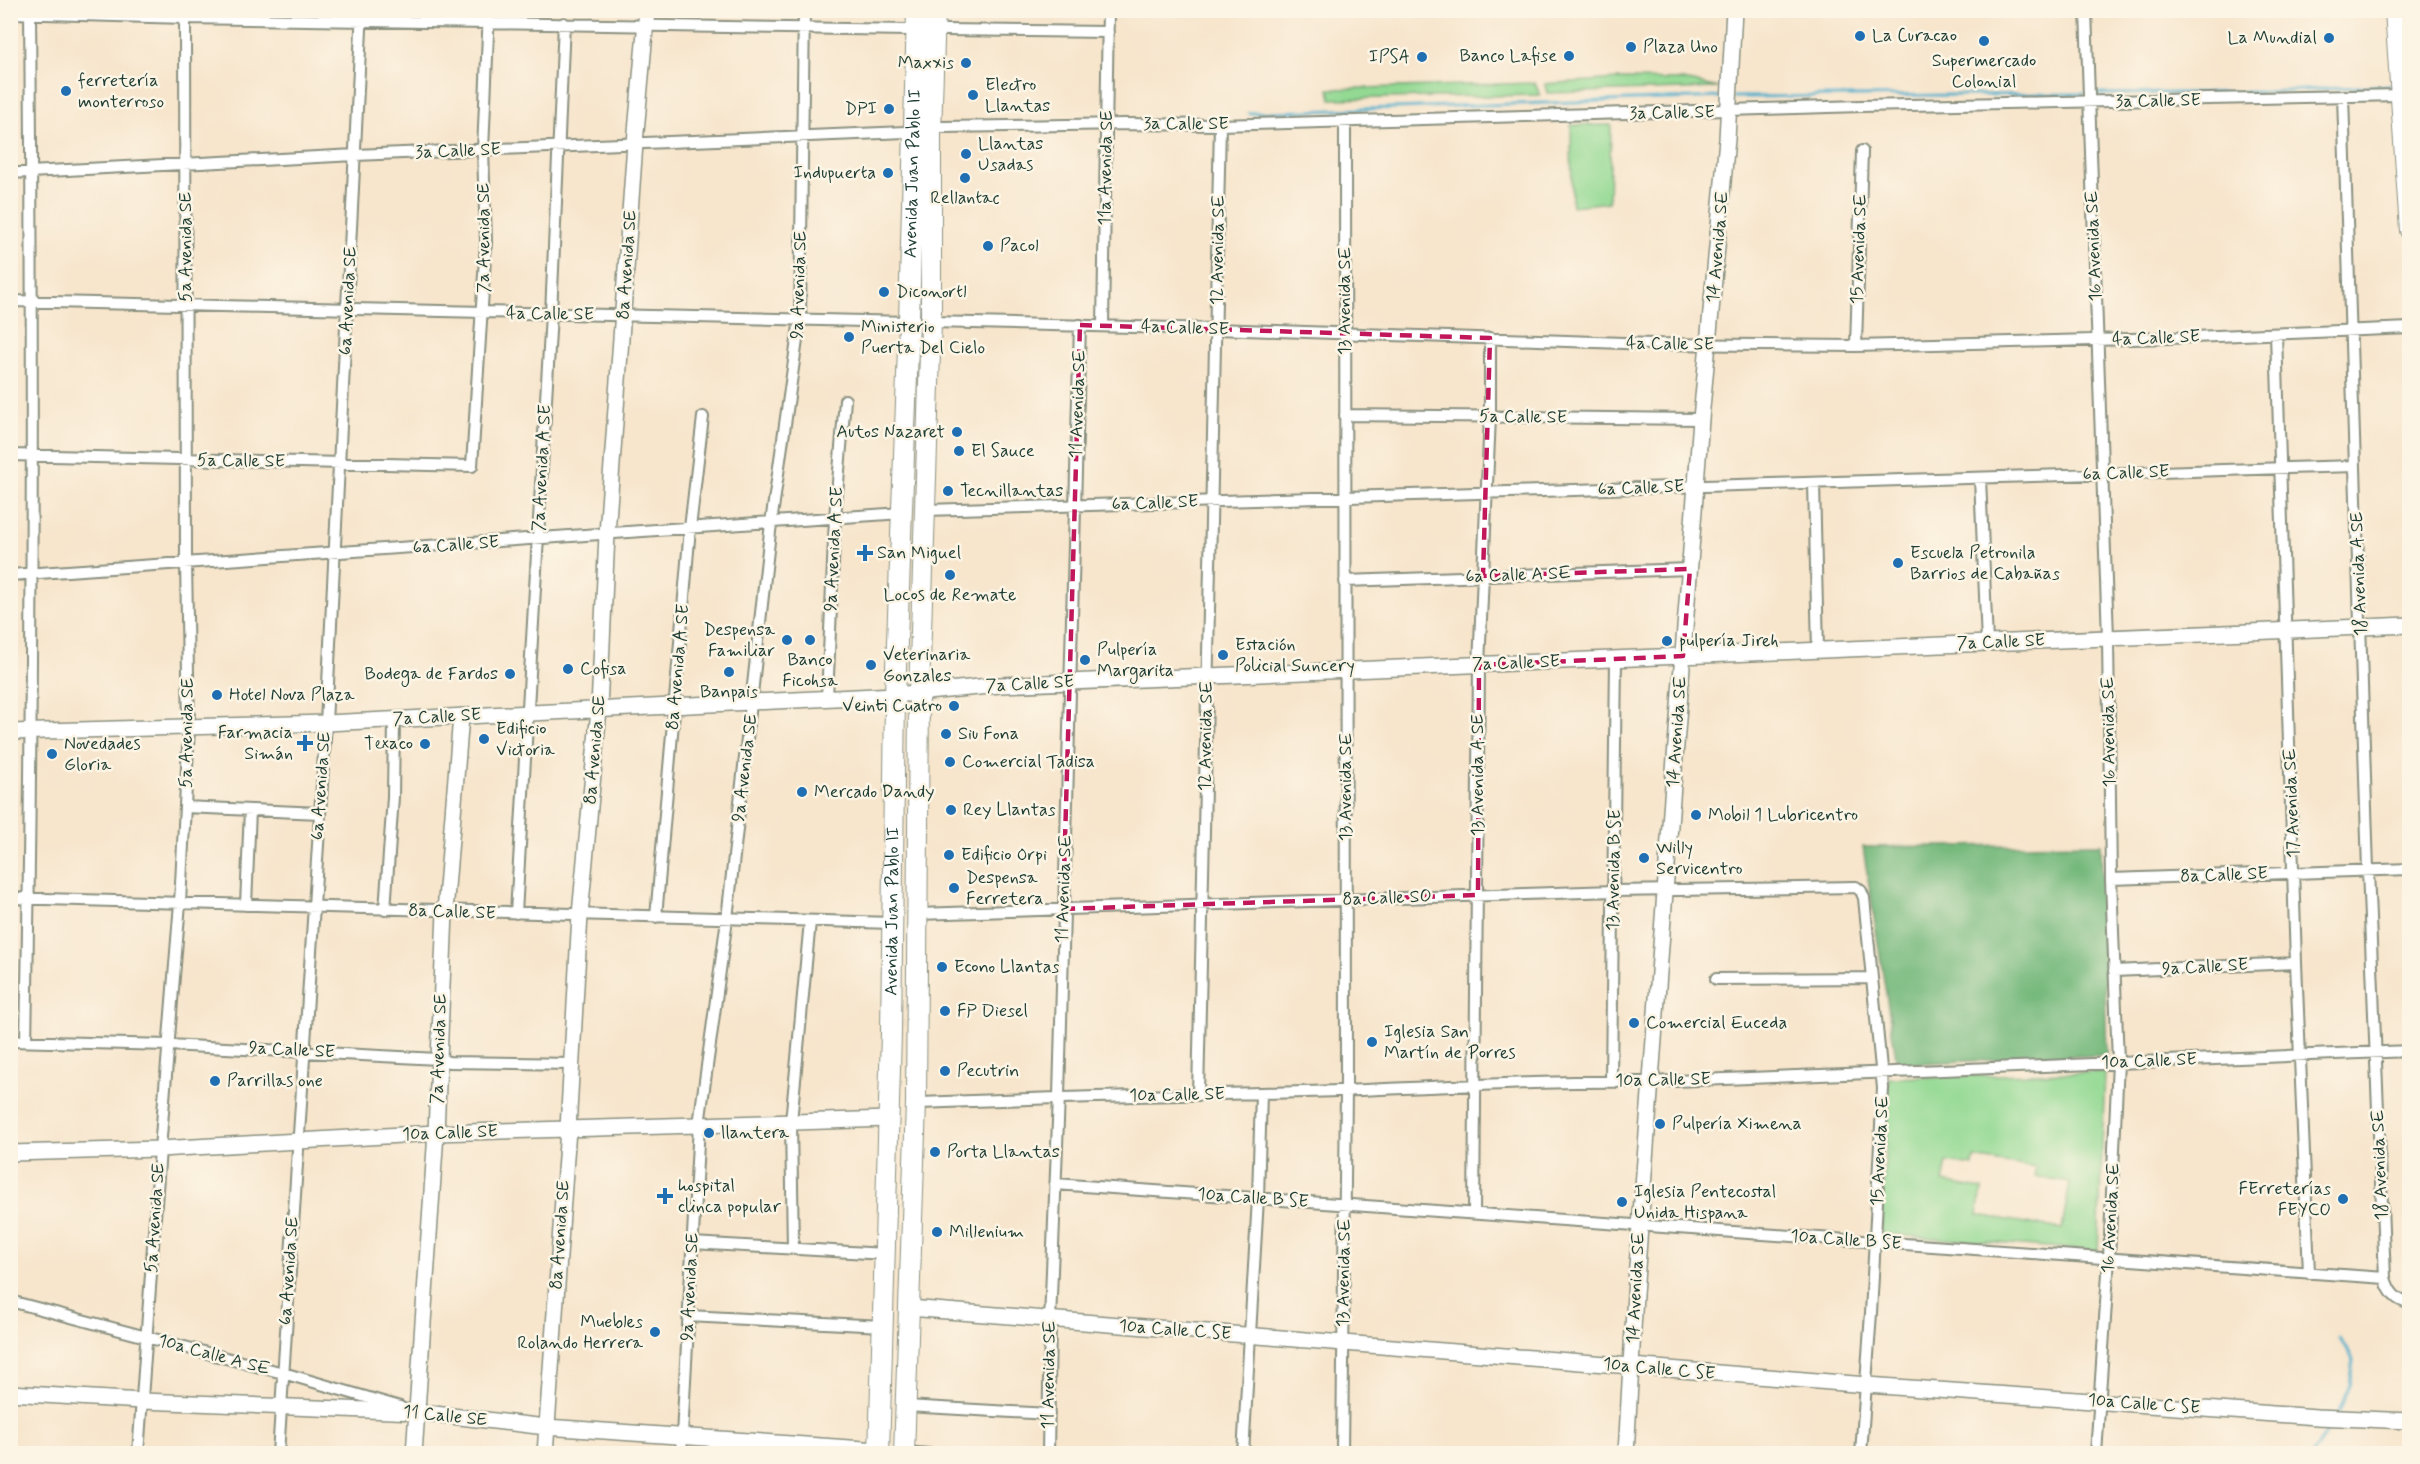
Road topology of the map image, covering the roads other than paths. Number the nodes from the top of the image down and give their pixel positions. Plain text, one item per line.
1 (804, 10) edge
2 (917, 10) edge
3 (1108, 10) edge
4 (1734, 10) edge
5 (2086, 10) edge
6 (2395, 10) edge
7 (30, 12) edge
8 (10, 13) edge
9 (185, 14) edge
10 (362, 15) edge
11 (943, 15) edge
12 (489, 16) edge
13 (647, 17) edge
14 (909, 20) edge
15 (564, 23) junction
16 (804, 28) junction
17 (1108, 32) junction
18 (2402, 95) junction
19 (2343, 96) junction
20 (2089, 102) junction
21 (1728, 111) junction
22 (1345, 121) junction
23 (1107, 124) junction
24 (1220, 125) junction
25 (942, 127) junction
26 (906, 132) junction
27 (802, 136) junction
28 (635, 143) junction
29 (558, 146) junction
30 (483, 150) junction
31 (1862, 151) dead end
32 (355, 155) junction
33 (185, 163) junction
34 (30, 172) junction
35 (10, 173) edge
36 (922, 183) junction
37 (912, 227) junction
38 (932, 227) junction
39 (2409, 230) edge
40 (10, 301) edge
41 (33, 302) junction
42 (186, 305) junction
43 (348, 309) junction
44 (483, 312) junction
45 (551, 314) junction
46 (624, 315) junction
47 (800, 319) junction
48 (909, 322) junction
49 (931, 322) junction
50 (1080, 325) junction
51 (1103, 326) junction
52 (2409, 328) edge
53 (1216, 329) junction
54 (2351, 330) junction
55 (1345, 334) junction
56 (2276, 334) junction
57 (1490, 338) junction
58 (2097, 340) junction
59 (1709, 345) junction
60 (1856, 346) junction
61 (845, 400) dead end
62 (1345, 415) junction
63 (704, 417) dead end
64 (1490, 417) junction
65 (1701, 419) junction
66 (10, 455) edge
67 (33, 456) junction
68 (186, 459) junction
69 (340, 463) junction
70 (472, 466) joint
71 (2355, 466) junction
72 (904, 468) junction
73 (2280, 468) junction
74 (2102, 474) junction
75 (1980, 478) junction
76 (1814, 483) junction
77 (1696, 486) junction
78 (1487, 493) junction
79 (1345, 497) junction
80 (1212, 501) junction
81 (1075, 505) junction
82 (926, 510) junction
83 (902, 513) junction
84 (835, 518) junction
85 (771, 523) junction
86 (690, 528) junction
87 (607, 534) junction
88 (537, 539) junction
89 (333, 554) junction
90 (186, 563) junction
91 (1690, 569) junction
92 (32, 573) junction
93 (10, 575) edge
94 (1484, 576) junction
95 (1346, 581) junction
96 (2409, 625) edge
97 (2360, 627) junction
98 (2286, 630) junction
99 (2108, 638) junction
100 (1987, 643) junction
101 (1818, 650) junction
102 (1683, 656) junction
103 (1616, 659) junction
104 (1479, 665) junction
105 (1346, 670) junction
106 (1208, 676) junction
107 (1071, 682) junction
108 (919, 693) junction
109 (895, 694) junction
110 (827, 698) junction
111 (753, 702) junction
112 (675, 706) junction
113 (599, 709) junction
114 (529, 713) junction
115 (461, 716) junction
116 (394, 720) junction
117 (326, 723) junction
118 (189, 728) junction
119 (10, 732) edge
120 (30, 732) junction
121 (185, 807) junction
122 (250, 810) junction
123 (320, 813) junction
124 (2409, 869) edge
125 (2368, 870) junction
126 (2294, 873) junction
127 (2111, 879) junction
128 (1856, 887) joint
129 (1665, 890) junction
130 (1614, 891) junction
131 (1478, 895) junction
132 (10, 898) edge
133 (29, 898) junction
134 (1346, 900) junction
135 (180, 903) junction
136 (1202, 904) junction
137 (246, 905) junction
138 (313, 907) junction
139 (1063, 909) junction
140 (385, 910) junction
141 (445, 912) junction
142 (516, 914) junction
143 (918, 914) junction
144 (580, 915) junction
145 (656, 917) junction
146 (727, 919) junction
147 (810, 921) junction
148 (893, 923) junction
149 (2296, 963) junction
150 (2114, 971) junction
151 (1872, 978) junction
152 (1716, 979) dead end
153 (10, 1041) edge
154 (26, 1041) junction
155 (170, 1045) junction
156 (306, 1051) junction
157 (2409, 1051) edge
158 (2376, 1053) junction
159 (2300, 1056) junction
160 (438, 1059) junction
161 (2118, 1062) junction
162 (572, 1064) junction
163 (1883, 1074) junction
164 (1611, 1081) junction
165 (1650, 1082) junction
166 (1475, 1086) junction
167 (1346, 1090) junction
168 (1261, 1093) junction
169 (1198, 1095) junction
170 (1059, 1096) junction
171 (916, 1103) junction
172 (889, 1119) junction
173 (791, 1122) junction
174 (699, 1125) junction
175 (568, 1129) junction
176 (436, 1133) junction
177 (298, 1141) junction
178 (159, 1149) junction
179 (10, 1153) edge
180 (1055, 1184) junction
181 (1258, 1198) junction
182 (1345, 1204) junction
183 (1474, 1213) junction
184 (1640, 1225) junction
185 (1875, 1242) junction
186 (692, 1244) junction
187 (793, 1249) junction
188 (885, 1254) junction
189 (2109, 1258) junction
190 (2310, 1273) junction
191 (2385, 1278) junction
192 (10, 1301) edge
193 (2409, 1303) edge
194 (909, 1308) junction
195 (688, 1316) junction
196 (1050, 1321) junction
197 (883, 1326) junction
198 (146, 1336) junction
199 (1250, 1336) junction
200 (1343, 1343) junction
201 (1632, 1367) junction
202 (283, 1373) junction
203 (1867, 1385) junction
204 (10, 1393) edge
205 (141, 1401) junction
206 (2099, 1401) junction
207 (281, 1406) junction
208 (906, 1406) junction
209 (417, 1412) junction
210 (1049, 1414) junction
211 (2409, 1421) edge
212 (546, 1426) junction
213 (682, 1436) junction
214 (879, 1452) edge
215 (904, 1453) edge
216 (138, 1454) edge
217 (278, 1454) edge
218 (414, 1454) edge
219 (545, 1454) edge
220 (681, 1454) edge
221 (929, 1454) edge
222 (1048, 1454) edge
223 (1243, 1454) edge
224 (1342, 1454) edge
225 (1626, 1454) edge
226 (1861, 1454) edge
227 (2097, 1454) edge

1 - 16 street, 9a Avenida SE
2 - 36 highway, Avenida Juan Pablo II
3 - 17 street, 11a Avenida SE
4 - 21 street, 14 Avenida SE
5 - 20 street, 16 Avenida SE
6 - 18 highway
7 - 8 street
7 - 9 street
7 - 34 street
9 - 10 street
9 - 33 street, 5a Avenida SE
10 - 12 street
10 - 32 street, 6a Avenida SE
11 - 17 street
11 - 25 highway
11 - 36 highway, Avenida Juan Pablo II
12 - 15 street
12 - 30 street, 7a Avenida SE
13 - 15 street
13 - 16 street
13 - 28 street, 8a Avenida SE
14 - 16 street
14 - 26 highway
15 - 29 street, 7a Avenida A SE
16 - 27 street, 9a Avenida SE
17 - 23 street, 11a Avenida SE
18 - 19 street, 3a Calle SE
18 - 39 highway
19 - 20 street, 3a Calle SE
19 - 54 street, 18 Avenida A SE
20 - 21 street, 3a Calle SE
20 - 58 street, 16 Avenida SE
21 - 22 street, 3a Calle SE
21 - 59 street, 14 Avenida SE
22 - 24 street, 3a Calle SE
22 - 55 street, 13 Avenida SE
23 - 24 street, 3a Calle SE
23 - 25 street, 3a Calle SE
23 - 51 street, 11a Avenida SE
24 - 53 street, 12 Avenida SE
25 - 38 highway
26 - 27 street, 3a Calle SE
26 - 37 highway
27 - 28 street, 3a Calle SE
27 - 47 street, 9a Avenida SE
28 - 29 street, 3a Calle SE
28 - 46 street, 8a Avenida SE
29 - 30 street, 3a Calle SE
29 - 45 street, 7a Avenida A SE
30 - 32 street, 3a Calle SE
30 - 44 street, 7a Avenida SE
31 - 60 street, 15 Avenida SE
32 - 33 street, 3a Calle SE
32 - 43 street, 6a Avenida SE
33 - 34 street, 3a Calle SE
33 - 42 street, 5a Avenida SE
34 - 35 street, 3a Calle SE
34 - 41 street
36 - 37 highway, Avenida Juan Pablo II
36 - 38 highway, Avenida Juan Pablo II
37 - 48 highway, Avenida Juan Pablo II
38 - 49 highway, Avenida Juan Pablo II
40 - 41 street, 4a Calle SE
41 - 42 street, 4a Calle SE
41 - 67 street
42 - 43 street, 4a Calle SE
42 - 68 street, 5a Avenida SE
43 - 44 street, 4a Calle SE
43 - 69 street, 6a Avenida SE
44 - 45 street, 4a Calle SE
44 - 70 street, 7a Avenida SE
45 - 46 street, 4a Calle SE
45 - 88 street, 7a Avenida A SE
46 - 47 street, 4a Calle SE
46 - 87 street, 8a Avenida SE
47 - 48 street, 4a Calle SE
47 - 85 street, 9a Avenida SE
48 - 72 highway, Avenida Juan Pablo II
49 - 50 street, 4a Calle SE
49 - 82 highway, Avenida Juan Pablo II
50 - 51 street, 4a Calle SE
50 - 81 street, 11 Avenida SE
51 - 53 street, 4a Calle SE
52 - 54 street, 4a Calle SE
53 - 55 street, 4a Calle SE
53 - 80 street, 12 Avenida SE
54 - 56 street, 4a Calle SE
54 - 71 street, 18 Avenida A SE
55 - 57 street, 4a Calle SE
55 - 62 street, 13 Avenida SE
56 - 58 street, 4a Calle SE
56 - 73 street, 17 Avenida SE
57 - 59 street, 4a Calle SE
57 - 64 street, 13 Avenida A SE
58 - 60 street, 4a Calle SE
58 - 74 street, 16 Avenida SE
59 - 60 street, 4a Calle SE
59 - 65 street, 14 Avenida SE
61 - 84 street, 9a Avenida A SE
62 - 64 street, 5a Calle SE
62 - 79 street, 13 Avenida SE
63 - 86 street, 8a Avenida A SE
64 - 65 street, 5a Calle SE
64 - 78 street, 13 Avenida A SE
65 - 77 street, 14 Avenida SE
66 - 67 street, 5a Calle SE
67 - 68 street, 5a Calle SE
67 - 92 street
68 - 69 street, 5a Calle SE
68 - 90 street, 5a Avenida SE
69 - 70 street, 5a Calle SE
69 - 89 street, 6a Avenida SE
71 - 73 street, 6a Calle SE
71 - 97 street, 18 Avenida A SE
72 - 82 highway
72 - 83 highway, Avenida Juan Pablo II
73 - 74 street, 6a Calle SE
73 - 98 street, 17 Avenida SE
74 - 75 street, 6a Calle SE
74 - 99 street, 16 Avenida SE
75 - 76 street, 6a Calle SE
75 - 100 street
76 - 77 street, 6a Calle SE
76 - 101 street
77 - 78 street, 6a Calle SE
77 - 91 street, 14 Avenida SE
78 - 79 street, 6a Calle SE
78 - 94 street, 13 Avenida A SE
79 - 80 street, 6a Calle SE
79 - 95 street, 13 Avenida SE
80 - 81 street, 6a Calle SE
80 - 106 street, 12 Avenida SE
81 - 82 street, 6a Calle SE
81 - 107 street, 11 Avenida SE
82 - 108 highway, Avenida Juan Pablo II
83 - 84 street, 6a Calle SE
83 - 109 highway, Avenida Juan Pablo II
84 - 85 street, 6a Calle SE
84 - 110 street, 9a Avenida A SE
85 - 86 street, 6a Calle SE
85 - 111 street, 9a Avenida SE
86 - 87 street, 6a Calle SE
86 - 112 street, 8a Avenida A SE
87 - 88 street, 6a Calle SE
87 - 113 street, 8a Avenida SE
88 - 89 street, 6a Calle SE
88 - 114 street, 7a Avenida A SE
89 - 90 street, 6a Calle SE
89 - 117 street, 6a Avenida SE
90 - 92 street, 6a Calle SE
90 - 118 street, 5a Avenida SE
91 - 94 street, 6a Calle A SE
91 - 102 street, 14 Avenida SE
92 - 93 street, 6a Calle SE
92 - 120 street
94 - 95 street, 6a Calle A SE
94 - 104 street, 13 Avenida A SE
95 - 105 street, 13 Avenida SE
96 - 97 street, 7a Calle SE
97 - 98 street, 7a Calle SE
97 - 125 street, 18 Avenida A SE
98 - 99 street, 7a Calle SE
98 - 126 street, 17 Avenida SE
99 - 100 street, 7a Calle SE
99 - 127 street, 16 Avenida SE
100 - 101 street, 7a Calle SE
101 - 102 street, 7a Calle SE
102 - 103 street, 7a Calle SE
102 - 129 street, 14 Avenida SE
103 - 104 street, 7a Calle SE
103 - 130 street, 13 Avenida B SE
104 - 105 street, 7a Calle SE
104 - 131 street, 13 Avenida A SE
105 - 106 street, 7a Calle SE
105 - 134 street, 13 Avenida SE
106 - 107 street, 7a Calle SE
106 - 136 street, 12 Avenida SE
107 - 108 street, 7a Calle SE
107 - 139 street, 11 Avenida SE
108 - 109 street, 7a Calle SE
108 - 143 highway, Avenida Juan Pablo II
109 - 110 street, 7a Calle SE
109 - 148 highway, Avenida Juan Pablo II
110 - 111 street, 7a Calle SE
111 - 112 street, 7a Calle SE
111 - 146 street, 9a Avenida SE
112 - 113 street, 7a Calle SE
112 - 145 street, 8a Avenida A SE
113 - 114 street, 7a Calle SE
113 - 144 street, 8a Avenida SE
114 - 115 street, 7a Calle SE
114 - 142 street, 7a Avenida A SE
115 - 116 street, 7a Calle SE
115 - 141 street, 7a Avenida SE
116 - 117 street, 7a Calle SE
116 - 140 street
117 - 118 street, 7a Calle SE
117 - 123 street, 6a Avenida SE
118 - 120 street, 7a Calle SE
118 - 121 street, 5a Avenida SE
119 - 120 street, 7a Calle SE
120 - 133 street
121 - 122 street
121 - 135 street, 5a Avenida SE
122 - 123 street
122 - 137 street
123 - 138 street, 6a Avenida SE
124 - 125 street, 8a Calle SE
125 - 126 street, 8a Calle SE
125 - 158 street, 18 Avenida A SE
126 - 127 street, 8a Calle SE
126 - 149 street, 17 Avenida SE
127 - 150 street, 16 Avenida SE
128 - 129 street, 8a Calle SO
128 - 151 street, 15 Avenida SE
129 - 130 street, 8a Calle SO
129 - 165 street, 14 Avenida SE
130 - 131 street, 8a Calle SO
130 - 164 street, 13 Avenida B SE
131 - 134 street, 8a Calle SO
131 - 166 street, 13 Avenida A SE
132 - 133 street, 8a Calle SE
133 - 135 street, 8a Calle SE
133 - 154 street
134 - 136 street, 8a Calle SO
134 - 167 street, 13 Avenida SE
135 - 137 street, 8a Calle SE
135 - 155 street, 5a Avenida SE
136 - 139 street, 8a Calle SO
136 - 169 street, 12 Avenida SE
137 - 138 street, 8a Calle SE
138 - 140 street, 8a Calle SE
138 - 156 street, 6a Avenida SE
139 - 143 street, 8a Calle SO
139 - 170 street, 11 Avenida SE
140 - 141 street, 8a Calle SE
141 - 142 street, 8a Calle SE
141 - 160 street, 7a Avenida SE
142 - 144 street, 8a Calle SE
143 - 171 highway, Avenida Juan Pablo II
144 - 145 street, 8a Calle SE
144 - 162 street, 8a Avenida SE
145 - 146 street, 8a Calle SE
146 - 147 street, 8a Calle SE
146 - 174 street, 9a Avenida SE
147 - 148 street, 8a Calle SE
147 - 173 street
148 - 172 highway, Avenida Juan Pablo II
149 - 150 street, 9a Calle SE
149 - 159 street, 17 Avenida SE
150 - 161 street, 16 Avenida SE
151 - 152 street
151 - 163 street, 15 Avenida SE
153 - 154 street, 9a Calle SE
154 - 155 street, 9a Calle SE
155 - 156 street, 9a Calle SE
155 - 178 street, 5a Avenida SE
156 - 160 street, 9a Calle SE
156 - 177 street, 6a Avenida SE
157 - 158 street, 10a Calle SE
158 - 159 street, 10a Calle SE
158 - 191 street, 18 Avenida SE
159 - 161 street, 10a Calle SE
159 - 190 street, 17 Avenida SE
160 - 162 street, 9a Calle SE
160 - 176 street, 7a Avenida SE
161 - 163 street, 10a Calle SE
161 - 189 street, 16 Avenida SE
162 - 175 street, 8a Avenida SE
163 - 165 street, 10a Calle SE
163 - 185 street, 15 Avenida SE
164 - 165 street, 10a Calle SE
164 - 166 street, 10a Calle SE
165 - 184 street, 14 Avenida SE
166 - 167 street, 10a Calle SE
166 - 183 street, 13 Avenida A SE
167 - 168 street, 10a Calle SE
167 - 182 street, 13 Avenida SE
168 - 169 street, 10a Calle SE
168 - 181 street
169 - 170 street, 10a Calle SE
170 - 171 street, 10a Calle SE
170 - 180 street, 11 Avenida SE
171 - 194 highway, Avenida Juan Pablo II
172 - 173 street, 10a Calle SE
172 - 188 highway, Avenida Juan Pablo II
173 - 174 street, 10a Calle SE
173 - 187 street
174 - 175 street, 10a Calle SE
174 - 186 street, 9a Avenida SE
175 - 176 street, 10a Calle SE
175 - 212 street, 8a Avenida SE
176 - 177 street, 10a Calle SE
176 - 209 street, 7a Avenida SE
177 - 178 street, 10a Calle SE
177 - 202 street, 6a Avenida SE
178 - 179 street, 10a Calle SE
178 - 198 street, 5a Avenida SE
180 - 181 street, 10a Calle B SE
180 - 196 street, 11 Avenida SE
181 - 182 street, 10a Calle B SE
181 - 199 street
182 - 183 street, 10a Calle B SE
182 - 200 street, 13 Avenida SE
183 - 184 street, 10a Calle B SE
184 - 185 street, 10a Calle B SE
184 - 201 street, 14 Avenida SE
185 - 189 street, 10a Calle B SE
185 - 203 street, 15 Avenida SE
186 - 187 street
186 - 195 street, 9a Avenida SE
187 - 188 street
188 - 197 highway, Avenida Juan Pablo II
189 - 190 street, 10a Calle B SE
189 - 206 street, 16 Avenida SE
190 - 191 street, 10a Calle B SE
191 - 193 street
192 - 198 street, 10a Calle A SE
194 - 196 street, 10a Calle C SE
194 - 208 highway, Avenida Juan Pablo II
195 - 197 street
195 - 213 street, 9a Avenida SE
196 - 199 street, 10a Calle C SE
196 - 210 street, 11 Avenida SE
197 - 214 highway, Avenida Juan Pablo II
198 - 202 street, 10a Calle A SE
198 - 205 street, 5a Avenida SE
199 - 200 street, 10a Calle C SE
199 - 223 street
200 - 201 street, 10a Calle C SE
200 - 224 street, 13 Avenida SE
201 - 203 street, 10a Calle C SE
201 - 225 street, 14 Avenida SE
202 - 207 street, 6a Avenida SE
202 - 209 street, 10a Calle A SE
203 - 206 street, 10a Calle C SE
203 - 226 street, 15 Avenida SE
204 - 205 street, 11 Calle SE
205 - 207 street, 11 Calle SE
205 - 216 street, 5a Avenida SE
206 - 211 street, 10a Calle C SE
206 - 227 street, 16 Avenida SE
207 - 209 street, 11 Calle SE
207 - 217 street, 6a Avenida SE
208 - 210 street
208 - 215 highway, Avenida Juan Pablo II
209 - 212 street, 11 Calle SE
209 - 218 street, 7a Avenida SE
210 - 222 street, 11 Avenida SE
212 - 213 street, 11 Calle SE
212 - 219 street, 8a Avenida SE
213 - 214 street, 11 Calle SE
213 - 220 street, 9a Avenida SE
215 - 221 street

